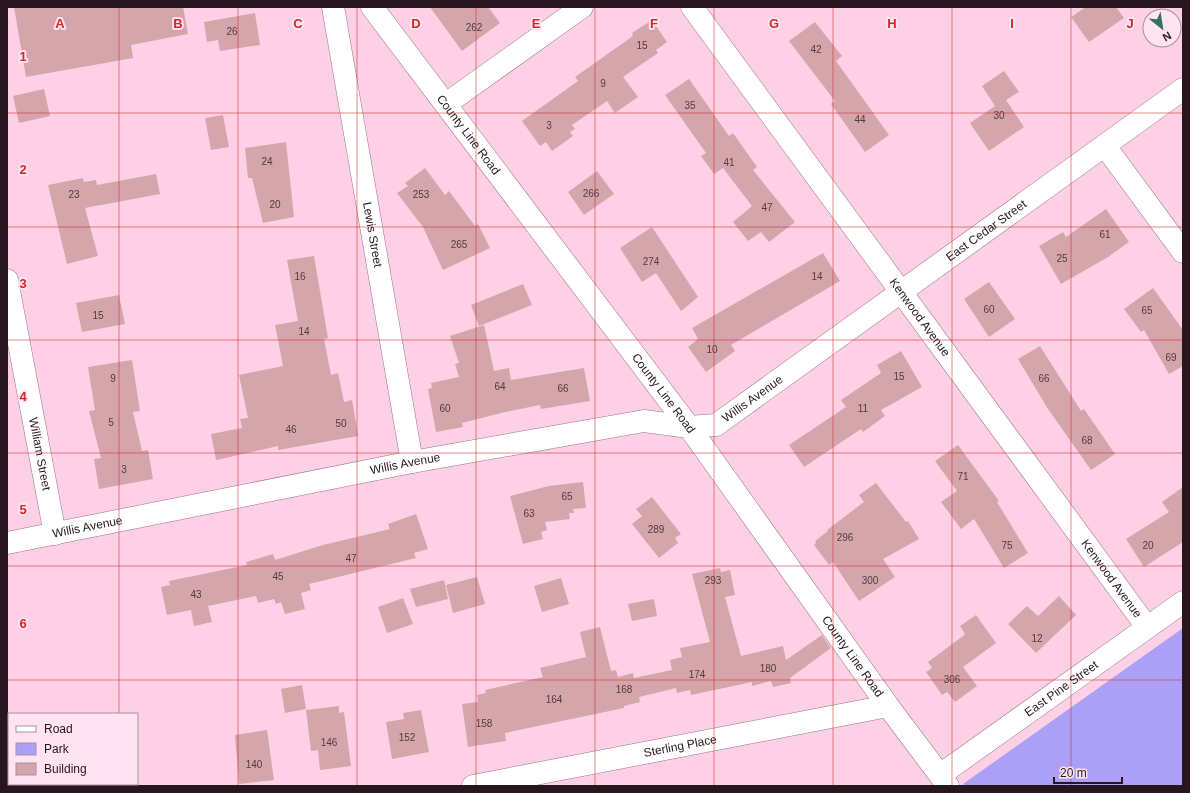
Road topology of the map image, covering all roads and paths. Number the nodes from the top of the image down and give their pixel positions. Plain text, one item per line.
1 (333, 7) edge
2 (372, 7) edge
3 (582, 7) edge
4 (692, 7) edge
5 (1183, 89) edge
6 (446, 104) junction
7 (1105, 146) junction
8 (1183, 252) edge
9 (7, 280) edge
10 (901, 292) junction
11 (790, 372) joint
12 (689, 427) junction
13 (412, 462) junction
14 (55, 534) junction
15 (7, 543) edge
16 (1183, 602) edge
17 (1147, 627) junction
18 (888, 706) junction
19 (944, 780) edge
20 (473, 786) edge

1 - 13 street, Lewis Street
2 - 6 street, County Line Road
3 - 6 street
4 - 10 street, Kenwood Avenue
5 - 7 street, East Cedar Street
6 - 12 street, County Line Road
7 - 8 street
7 - 10 street, East Cedar Street
9 - 14 street, William Street
10 - 11 street, East Cedar Street
10 - 17 street, Kenwood Avenue
11 - 12 street, Willis Avenue
12 - 13 street, Willis Avenue
12 - 18 street, County Line Road
13 - 14 street, Willis Avenue
14 - 15 street, Willis Avenue
16 - 17 street, East Pine Street
17 - 19 street, East Pine Street
18 - 19 street, County Line Road
18 - 20 street, Sterling Place

